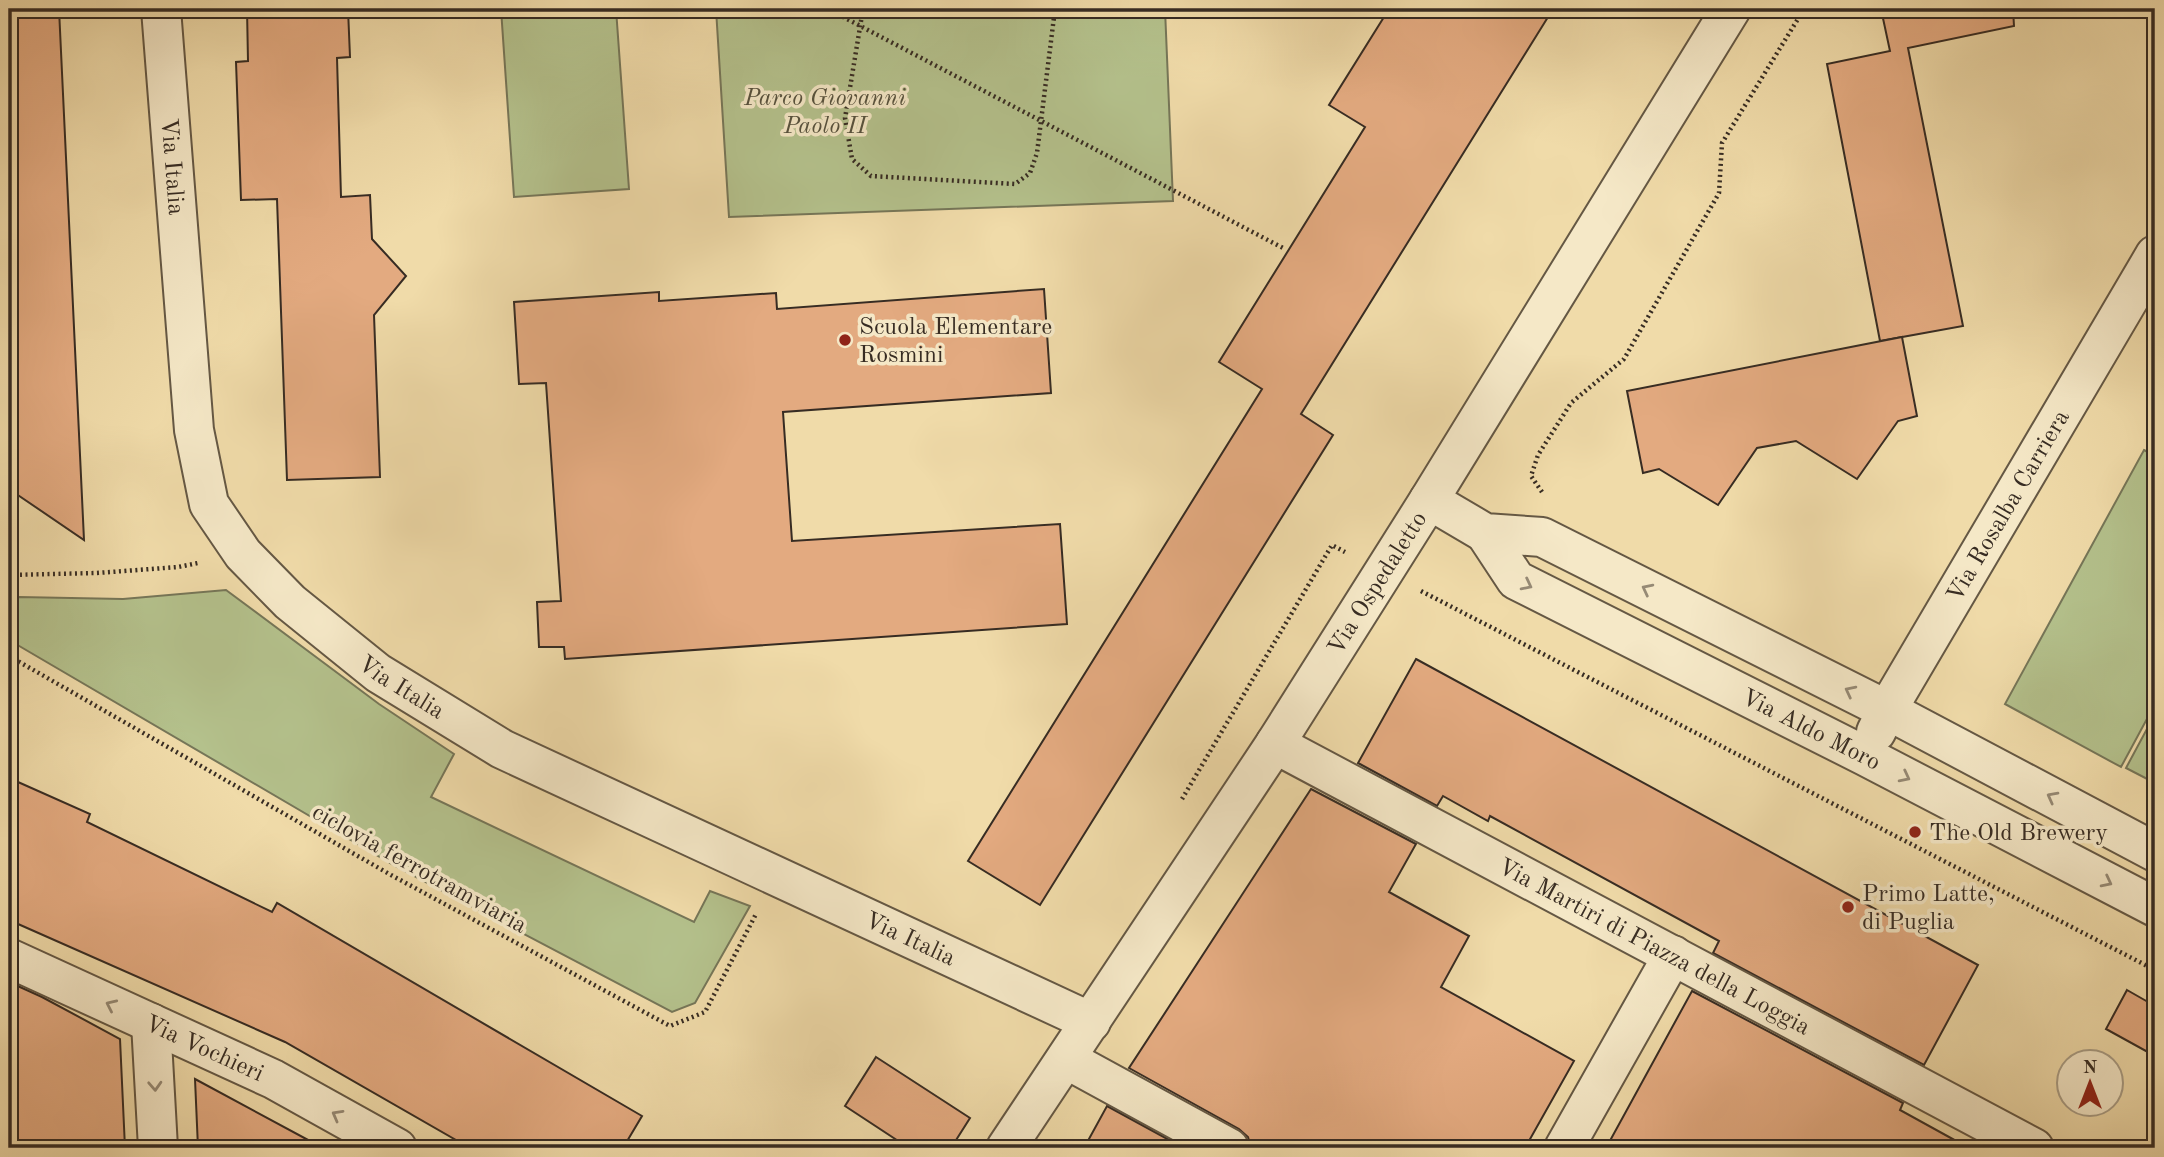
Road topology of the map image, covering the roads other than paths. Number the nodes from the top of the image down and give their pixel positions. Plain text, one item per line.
1 (161, 9) edge
2 (1731, 9) edge
3 (2155, 255) edge
4 (1429, 500) junction
5 (1486, 533) junction
6 (1887, 710) junction
7 (1275, 744) junction
8 (1865, 756) junction
9 (2155, 852) edge
10 (2155, 907) edge
11 (1673, 956) junction
12 (9, 958) edge
13 (151, 1023) junction
14 (1091, 1023) junction
15 (1066, 1059) junction
16 (158, 1148) edge
17 (397, 1148) edge
18 (1006, 1148) edge
19 (1229, 1148) edge
20 (1564, 1148) edge
21 (2034, 1148) edge

1 - 14 street, Via Italia
2 - 4 street, Via Ospedaletto
3 - 6 street, Via Rosalba Carriera
4 - 5 street, Via Aldo Moro
4 - 7 street, Via Ospedaletto
6 -> 5 street, Via Aldo Moro
5 -> 8 street, Via Aldo Moro
6 - 8 street, Via Rosalba Carriera
9 -> 6 street, Via Aldo Moro
7 - 11 street, Via Martiri di Piazza della Loggia
7 - 14 street, Via Ospedaletto
8 -> 10 street, Via Aldo Moro
11 - 20 street
11 - 21 street, Via Martiri di Piazza della Loggia
13 -> 12 street, Via Vochieri
13 -> 16 street
17 -> 13 street, Via Vochieri
14 - 15 street, Via Ospedaletto
15 - 18 street, Via Ospedaletto
15 - 19 street

